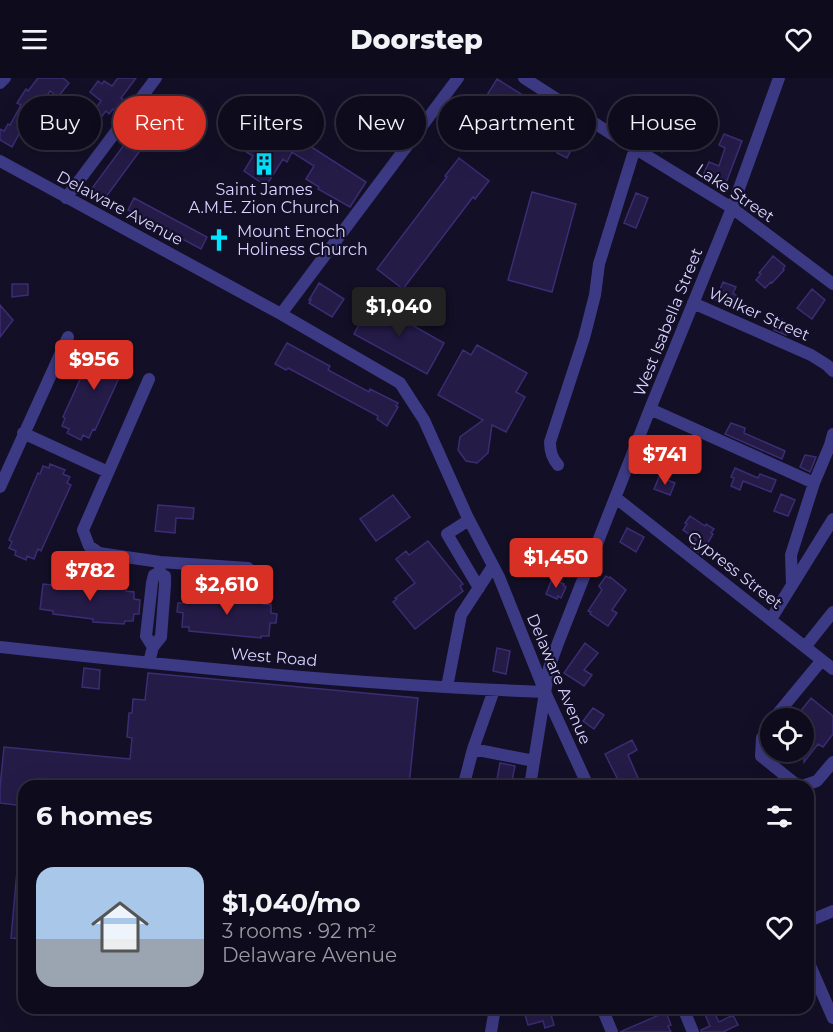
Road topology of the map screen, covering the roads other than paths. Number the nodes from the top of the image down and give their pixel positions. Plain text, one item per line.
1 (5, 78) edge
2 (156, 78) edge
3 (458, 78) edge
4 (524, 78) edge
5 (779, 78) edge
6 (0, 84) edge
7 (608, 131) edge
8 (634, 150) edge
9 (638, 150) edge
10 (0, 161) edge
11 (66, 198) junction
12 (732, 208) junction
13 (833, 284) edge
14 (693, 303) junction
15 (281, 314) junction
16 (68, 337) dead end
17 (833, 371) edge
18 (149, 379) dead end
19 (650, 409) junction
20 (23, 434) junction
21 (833, 434) edge
22 (558, 465) dead end
23 (108, 472) junction
24 (814, 483) junction
25 (0, 487) edge
26 (616, 498) junction
27 (833, 519) edge
28 (469, 520) junction
29 (493, 566) junction
30 (160, 568) junction
31 (248, 568) dead end
32 (792, 584) junction
33 (479, 588) junction
34 (833, 612) edge
35 (771, 619) junction
36 (0, 647) edge
37 (805, 647) junction
38 (822, 660) junction
39 (149, 662) junction
40 (833, 669) edge
41 (447, 687) junction
42 (494, 690) junction
43 (545, 692) junction
44 (782, 708) edge
45 (473, 749) junction
46 (534, 761) junction
47 (769, 762) edge
48 (833, 762) edge
49 (465, 780) dead end
50 (531, 780) edge
51 (585, 780) edge
52 (792, 780) edge
53 (814, 782) edge
54 (833, 911) edge
55 (814, 919) edge
56 (814, 975) edge
57 (494, 1014) edge
58 (604, 1014) edge
59 (686, 1014) edge
60 (833, 1018) edge
61 (491, 1032) edge
62 (612, 1032) edge
63 (693, 1032) edge

1 - 6 street
2 - 11 street
3 - 15 street
4 - 7 street, Lake Street
5 - 12 street, West Isabella Street
8 - 22 street
9 - 12 street, Lake Street
10 - 11 street, Delaware Avenue
11 - 15 street, Delaware Avenue
12 - 13 street, Lake Street
12 - 14 street, West Isabella Street
14 - 17 street, Walker Street
14 - 19 street, West Isabella Street
15 - 28 street, Delaware Avenue
16 - 20 street
18 - 23 street
19 - 24 street
19 - 26 street, West Isabella Street
20 - 23 street
20 - 25 street
21 - 24 street
23 - 30 street
24 - 32 street
26 - 35 street, Cypress Street
26 - 43 street, West Isabella Street
27 - 32 street
28 - 29 street, Delaware Avenue
28 - 33 street
29 - 33 street
29 - 43 street, Delaware Avenue
30 - 31 street
30 - 39 street
32 - 35 street
33 - 41 street
34 - 37 street
35 - 37 street, Cypress Street
36 - 39 street, West Road
37 - 38 street, Cypress Street
38 - 40 street, Cypress Street
38 - 44 street
39 - 41 street, West Road
41 - 42 street, West Road
42 - 43 street, West Road
42 - 45 street
43 - 46 street, West Isabella Street
43 - 51 street, Delaware Avenue
45 - 46 street
45 - 49 street
46 - 50 street, West Isabella Street
47 - 52 street
48 - 53 street
54 - 55 street
56 - 60 street
57 - 61 street
58 - 62 street
59 - 63 street

